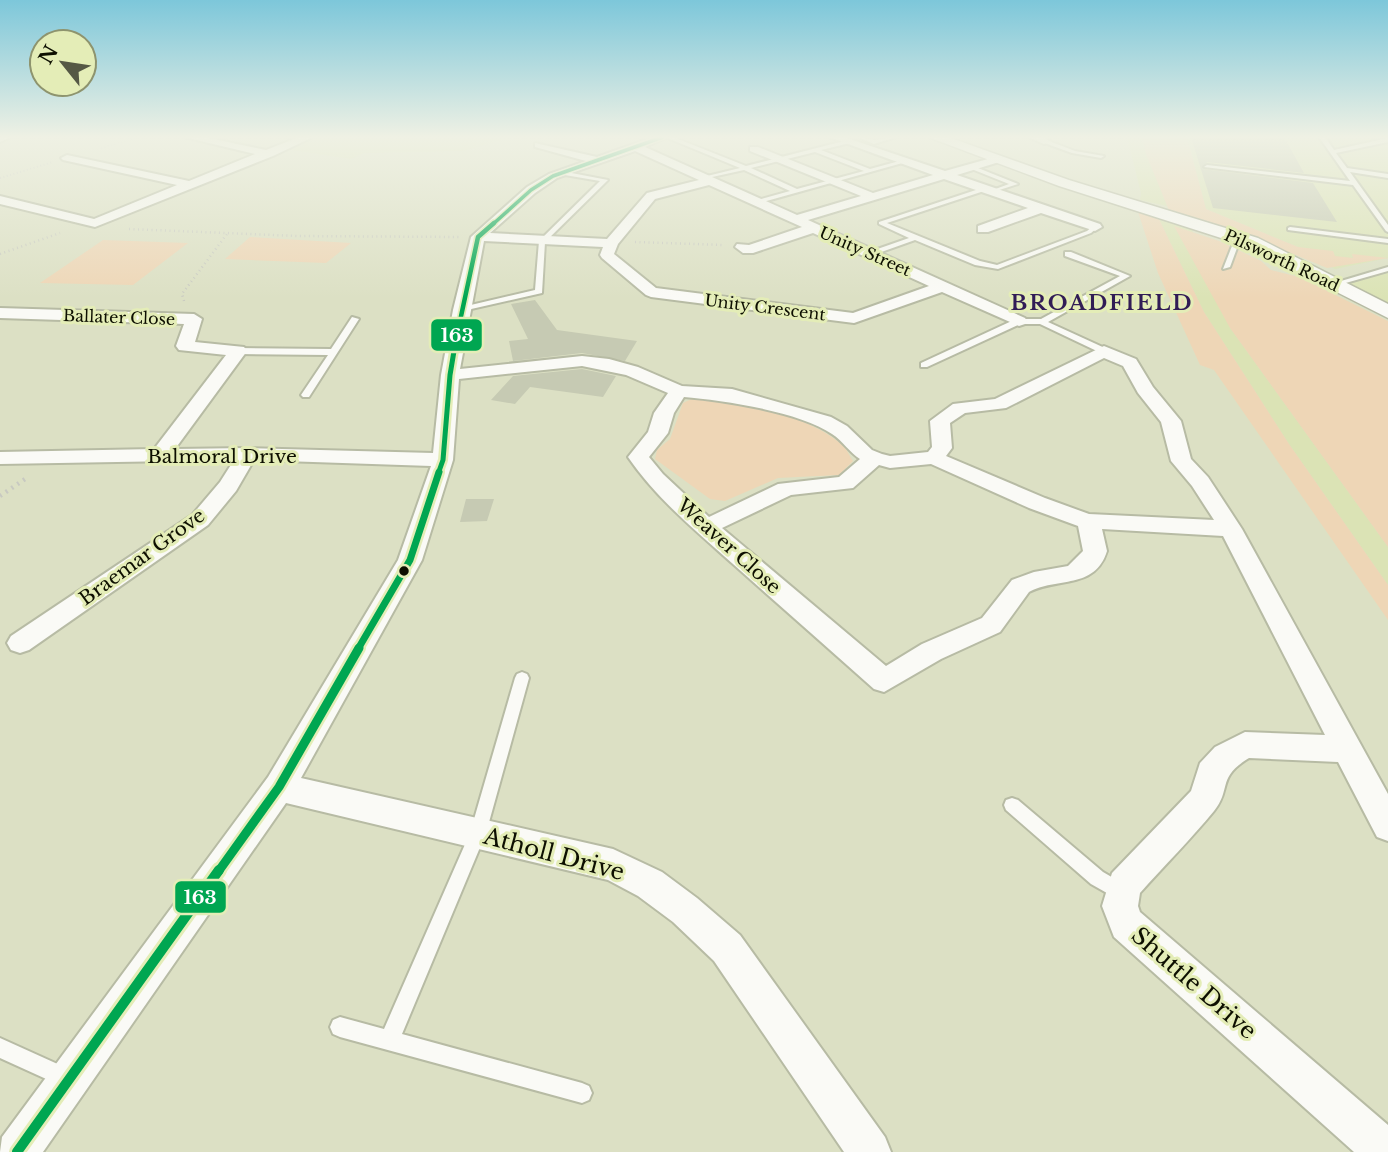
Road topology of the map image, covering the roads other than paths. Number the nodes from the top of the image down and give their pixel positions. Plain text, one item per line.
1 (177, 191) edge
2 (530, 191) edge
3 (594, 191) edge
4 (672, 191) edge
5 (731, 191) edge
6 (796, 191) edge
7 (857, 191) edge
8 (893, 191) edge
9 (989, 191) joint
10 (1091, 191) edge
11 (1360, 191) edge
12 (873, 197) junction
13 (0, 200) edge
14 (756, 202) junction
15 (1041, 208) junction
16 (796, 220) junction
17 (1095, 227) joint
18 (814, 228) junction
19 (983, 229) dead end
20 (1290, 229) dead end
21 (1388, 230) edge
22 (478, 237) junction
23 (915, 238) junction
24 (542, 241) junction
25 (1388, 241) edge
26 (612, 242) junction
27 (1252, 242) junction
28 (742, 247) road end
29 (870, 253) junction
30 (1068, 254) dead end
31 (1226, 267) dead end
32 (1388, 269) edge
33 (1335, 284) junction
34 (943, 286) junction
35 (461, 310) junction
36 (1388, 312) edge
37 (0, 313) edge
38 (355, 319) dead end
39 (1018, 321) junction
40 (1042, 323) junction
41 (238, 351) junction
42 (1104, 351) junction
43 (332, 352) junction
44 (924, 365) dead end
45 (450, 375) junction
46 (679, 391) junction
47 (306, 395) dead end
48 (248, 454) junction
49 (160, 455) junction
50 (934, 457) junction
51 (0, 458) edge
52 (874, 458) junction
53 (443, 460) junction
54 (1087, 521) junction
55 (706, 527) junction
56 (1231, 529) junction
57 (20, 643) dead end
58 (522, 678) dead end
59 (1349, 749) junction
60 (279, 787) junction
61 (1012, 805) dead end
62 (1388, 826) edge
63 (478, 833) junction
64 (1122, 893) junction
65 (340, 1027) dead end
66 (389, 1041) junction
67 (0, 1048) edge
68 (69, 1080) junction
69 (582, 1093) dead end
70 (17, 1152) edge
71 (870, 1152) edge
72 (1386, 1152) edge

1 - 13 street
2 - 22 street
3 - 24 lane
4 - 26 street
5 - 14 street, Unity Street
6 - 14 lane
7 - 12 street
8 - 12 street
9 - 15 street
9 - 23 lane
10 - 27 street, Pilsworth Road
11 - 21 lane
12 - 16 street
14 - 16 street, Unity Street
15 - 17 street
15 - 19 street
16 - 18 street, Unity Street
17 - 23 lane
18 - 28 street
18 - 29 street, Unity Street
20 - 25 lane
22 - 24 street
22 - 35 street
23 - 29 lane
24 - 26 street
24 - 35 lane
26 - 34 street, Unity Crescent
27 - 31 lane
27 - 33 street, Pilsworth Road
29 - 34 street, Unity Street
30 - 40 lane
32 - 33 lane
33 - 36 street, Pilsworth Road
34 - 39 street, Unity Street
35 - 45 street
37 - 41 street, Ballater Close
38 - 43 lane
39 - 40 lane
39 - 44 lane
40 - 42 lane
41 - 43 lane
41 - 49 street
42 - 50 street
42 - 56 street
43 - 47 lane
45 - 46 street
45 - 53 street
46 - 52 street
46 - 55 street, Weaver Close
48 - 49 street, Balmoral Drive
48 - 53 street, Balmoral Drive
48 - 57 street, Braemar Grove
49 - 51 street, Balmoral Drive
50 - 52 street
50 - 54 street
52 - 55 street
53 - 60 street
54 - 55 street, Weaver Close
54 - 56 street
56 - 59 street
58 - 63 lane
59 - 62 street
59 - 64 street
60 - 63 street, Atholl Drive
60 - 68 street
61 - 64 lane
63 - 66 lane
63 - 71 street, Atholl Drive
64 - 72 street, Shuttle Drive
65 - 66 lane
66 - 69 lane
67 - 68 lane
68 - 70 street

